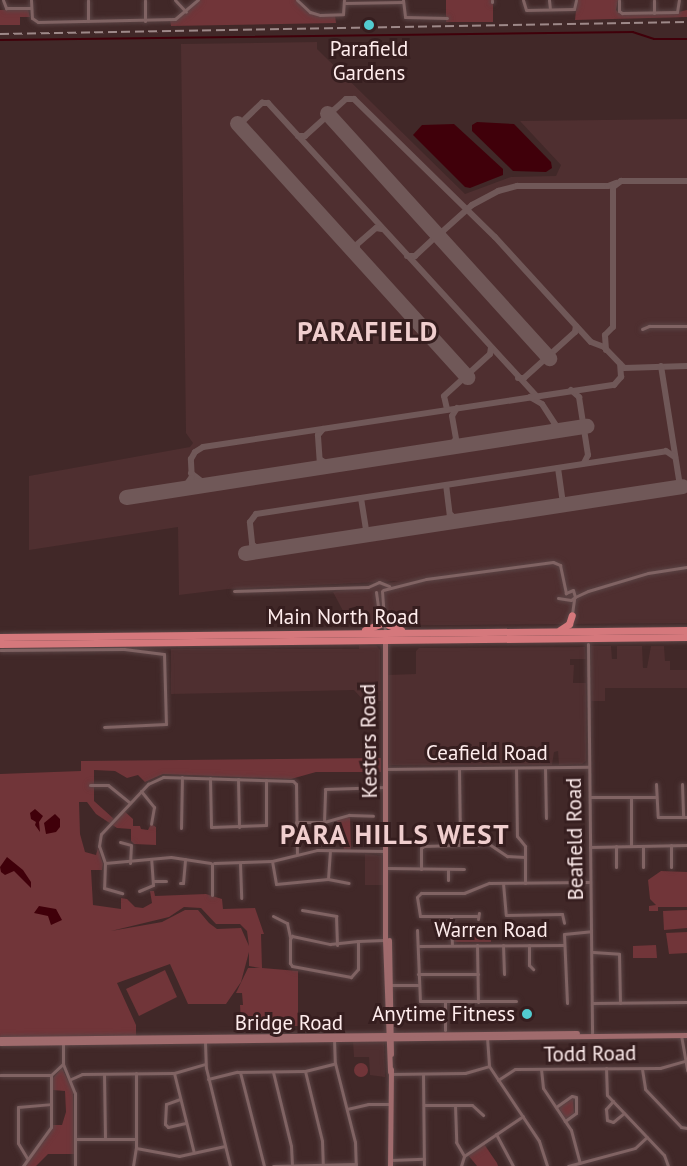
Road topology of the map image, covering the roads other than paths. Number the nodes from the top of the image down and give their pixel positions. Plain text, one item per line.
1 (3, 0) edge
2 (31, 0) edge
3 (88, 0) edge
4 (145, 0) edge
5 (175, 0) edge
6 (198, 0) edge
7 (523, 0) edge
8 (549, 0) edge
9 (576, 0) edge
10 (619, 0) edge
11 (654, 0) edge
12 (679, 0) edge
13 (300, 1) edge
14 (403, 1) edge
15 (344, 2) edge
16 (31, 8) junction
17 (550, 9) junction
18 (186, 12) junction
19 (654, 13) junction
20 (447, 18) dead end
21 (88, 21) junction
22 (145, 21) junction
23 (687, 326) edge
24 (642, 329) dead end
25 (687, 567) edge
26 (563, 578) junction
27 (382, 584) junction
28 (374, 585) junction
29 (393, 586) junction
30 (358, 587) junction
31 (383, 590) junction
32 (573, 590) junction
33 (234, 591) dead end
34 (376, 591) junction
35 (588, 591) junction
36 (566, 593) junction
37 (575, 598) junction
38 (568, 599) junction
39 (384, 615) junction
40 (572, 615) junction
41 (380, 624) junction
42 (580, 630) junction
43 (687, 630) edge
44 (557, 631) junction
45 (360, 632) junction
46 (404, 632) junction
47 (2, 637) edge
48 (687, 637) edge
49 (383, 640) junction
50 (0, 644) edge
51 (588, 644) dead end
52 (0, 650) edge
53 (104, 727) dead end
54 (589, 767) junction
55 (459, 768) junction
56 (516, 768) junction
57 (545, 768) junction
58 (386, 769) junction
59 (182, 777) junction
60 (210, 778) junction
61 (238, 779) junction
62 (266, 780) junction
63 (656, 783) dead end
64 (682, 784) dead end
65 (90, 785) dead end
66 (386, 787) junction
67 (141, 791) junction
68 (590, 797) junction
69 (656, 797) junction
70 (631, 798) junction
71 (130, 803) junction
72 (373, 816) dead end
73 (685, 817) edge
74 (546, 818) dead end
75 (296, 822) junction
76 (324, 822) junction
77 (152, 824) dead end
78 (239, 827) junction
79 (181, 828) dead end
80 (120, 842) dead end
81 (460, 845) junction
82 (632, 845) junction
83 (670, 845) junction
84 (687, 845) edge
85 (616, 846) junction
86 (643, 846) junction
87 (590, 848) junction
88 (330, 850) junction
89 (386, 851) junction
90 (297, 854) junction
91 (525, 857) junction
92 (151, 859) junction
93 (185, 859) junction
94 (272, 861) junction
95 (616, 861) junction
96 (643, 861) junction
97 (649, 861) dead end
98 (621, 862) dead end
99 (130, 863) junction
100 (212, 863) junction
101 (240, 863) junction
102 (105, 864) junction
103 (616, 867) dead end
104 (643, 867) dead end
105 (671, 867) dead end
106 (386, 868) junction
107 (421, 869) junction
108 (448, 869) junction
109 (464, 869) dead end
110 (328, 879) junction
111 (448, 880) dead end
112 (153, 881) junction
113 (166, 881) dead end
114 (589, 882) junction
115 (348, 883) dead end
116 (504, 883) junction
117 (525, 883) junction
118 (180, 884) dead end
119 (476, 888) junction
120 (139, 891) dead end
121 (479, 892) dead end
122 (122, 893) dead end
123 (212, 896) dead end
124 (241, 898) dead end
125 (302, 910) dead end
126 (273, 916) dead end
127 (420, 916) junction
128 (478, 916) dead end
129 (451, 917) junction
130 (416, 922) dead end
131 (564, 923) dead end
132 (417, 930) dead end
133 (591, 931) junction
134 (290, 937) junction
135 (387, 940) junction
136 (358, 941) junction
137 (337, 945) junction
138 (452, 945) junction
139 (477, 945) junction
140 (503, 945) junction
141 (529, 945) junction
142 (564, 945) junction
143 (418, 946) junction
144 (593, 952) junction
145 (533, 969) dead end
146 (418, 974) junction
147 (478, 974) junction
148 (504, 974) dead end
149 (388, 985) junction
150 (418, 985) junction
151 (516, 1001) dead end
152 (445, 1002) junction
153 (478, 1002) junction
154 (687, 1002) edge
155 (567, 1003) dead end
156 (592, 1003) junction
157 (620, 1003) junction
158 (445, 1030) dead end
159 (592, 1034) junction
160 (684, 1034) edge
161 (391, 1036) junction
162 (487, 1036) junction
163 (334, 1037) junction
164 (0, 1038) edge
165 (205, 1038) junction
166 (63, 1040) junction
167 (0, 1043) edge
168 (684, 1061) junction
169 (334, 1063) junction
170 (63, 1064) junction
171 (205, 1064) junction
172 (489, 1066) junction
173 (606, 1068) junction
174 (642, 1068) junction
175 (541, 1069) junction
176 (687, 1070) edge
177 (305, 1071) junction
178 (240, 1072) junction
179 (273, 1072) junction
180 (136, 1073) junction
181 (174, 1073) junction
182 (390, 1073) junction
183 (104, 1074) junction
184 (423, 1074) junction
185 (0, 1075) edge
186 (51, 1075) junction
187 (208, 1078) junction
188 (71, 1079) junction
189 (498, 1080) junction
190 (180, 1099) junction
191 (613, 1101) junction
192 (51, 1104) junction
193 (389, 1104) junction
194 (423, 1105) junction
195 (455, 1105) junction
196 (556, 1107) junction
197 (346, 1109) junction
198 (624, 1113) junction
199 (483, 1115) dead end
200 (522, 1116) junction
201 (565, 1121) junction
202 (186, 1123) junction
203 (687, 1128) edge
204 (496, 1134) junction
205 (647, 1137) junction
206 (136, 1138) junction
207 (76, 1139) junction
208 (105, 1139) junction
209 (225, 1146) junction
210 (136, 1148) junction
211 (194, 1153) junction
212 (464, 1156) junction
213 (27, 1158) junction
214 (424, 1159) junction
215 (580, 1162) junction
216 (390, 1163) edge
217 (292, 1164) junction
218 (323, 1164) junction
219 (356, 1165) edge
220 (23, 1166) edge
221 (75, 1166) edge
222 (133, 1166) edge
223 (230, 1166) edge
224 (264, 1166) edge
225 (273, 1166) edge
226 (424, 1166) edge
227 (461, 1166) edge
228 (513, 1166) edge
229 (547, 1166) edge
230 (567, 1166) edge
231 (668, 1166) edge

1 - 16 street
2 - 16 street
3 - 21 street
4 - 22 street
5 - 18 street
6 - 18 street
7 - 17 street
8 - 17 street
9 - 17 street
10 - 19 street
11 - 19 street
12 - 19 street
13 - 15 street
14 - 15 street
14 - 20 street
16 - 21 street
18 - 22 street
21 - 22 street
23 - 24 street
25 - 35 street
26 - 29 street
26 - 32 street
26 - 36 street
27 - 28 street
27 - 29 street
27 - 31 street, Kesters Road
28 - 30 street
28 - 34 street, Kesters Road
29 - 31 street
30 - 33 street
30 - 34 street
31 - 34 street
31 - 39 street, Kesters Road
32 - 35 street
32 - 36 street
32 - 37 street
34 - 41 street, Kesters Road
35 - 37 street
36 - 38 street
36 - 38 street
37 - 38 street
37 - 40 street
38 - 40 street
39 - 46 highway
39 - 49 street, Kesters Road
40 - 42 highway
40 - 44 highway
41 - 45 highway
41 - 49 street, Kesters Road
42 - 43 highway, Main North Road
42 - 44 highway, Main North Road
44 - 46 highway, Main North Road
45 - 47 highway, Main North Road
45 - 49 highway, Main North Road
46 - 49 highway, Main North Road
48 - 49 highway, Main North Road
49 - 50 highway, Main North Road
49 - 58 main road, Kesters Road
51 - 54 street, Beafield Road
52 - 53 street
54 - 57 street, Ceafield Road
54 - 68 street, Beafield Road
55 - 56 street, Ceafield Road
55 - 58 street, Ceafield Road
55 - 81 street
56 - 57 street, Ceafield Road
56 - 91 street
57 - 74 street
58 - 66 main road, Kesters Road
59 - 60 street
59 - 67 street
59 - 79 street
60 - 61 street
60 - 78 street
61 - 62 street
61 - 78 street
62 - 75 street
62 - 78 street
63 - 69 street
64 - 73 street
65 - 71 street
66 - 76 street
66 - 89 main road, Kesters Road
67 - 71 street
67 - 77 street
68 - 70 street
68 - 87 street, Beafield Road
69 - 70 street
69 - 73 street
70 - 82 street
71 - 102 street
72 - 76 street
75 - 76 street
75 - 90 street
80 - 99 street
81 - 91 street
81 - 107 street
82 - 85 street
82 - 86 street
83 - 84 street
83 - 86 street
83 - 105 street
85 - 87 street
85 - 95 street
86 - 96 street
87 - 114 street, Beafield Road
88 - 89 street
88 - 90 street
88 - 110 street
89 - 106 main road, Kesters Road
90 - 94 street
91 - 117 street
92 - 93 street
92 - 99 street
92 - 112 street
93 - 100 street
93 - 118 street
94 - 101 street
94 - 110 street
95 - 98 street
95 - 103 street
96 - 97 street
96 - 104 street
99 - 102 street
100 - 101 street
100 - 123 street
101 - 124 street
102 - 122 street
106 - 107 street
106 - 135 main road, Kesters Road
107 - 108 street
108 - 109 street
108 - 111 street
110 - 115 street
112 - 113 street
112 - 120 street
114 - 117 street
114 - 133 street, Beafield Road
116 - 117 street
116 - 119 street
116 - 131 street
119 - 121 street
119 - 127 street
125 - 137 street
126 - 134 street
127 - 129 street
127 - 130 street
128 - 129 street
129 - 138 street
132 - 143 street
133 - 142 street
133 - 144 street, Beafield Road
134 - 136 street
134 - 137 street
135 - 136 street
135 - 149 main road, Kesters Road
136 - 137 street
138 - 139 street, Warren Road
138 - 143 street, Warren Road
139 - 140 street, Warren Road
139 - 147 street
140 - 141 street, Warren Road
140 - 148 street
141 - 142 street, Warren Road
141 - 145 street
142 - 155 street
143 - 146 street
144 - 156 street, Beafield Road
144 - 157 street
146 - 147 street
146 - 150 street
147 - 153 street
149 - 150 street
149 - 161 main road, Kesters Road
149 - 161 main road, Kesters Road
150 - 152 street
151 - 153 street
152 - 153 street
152 - 158 street
154 - 157 street
156 - 157 street
156 - 159 street, Beafield Road
159 - 160 main road, Bridge Road
159 - 162 main road, Bridge Road
160 - 168 street
161 - 162 main road, Bridge Road
161 - 163 main road, Bridge Road
161 - 182 main road, Kesters Road
162 - 172 street
163 - 165 main road, Bridge Road
163 - 169 street
164 - 166 main road, Bridge Road
165 - 166 main road, Bridge Road
165 - 171 street
166 - 167 main road, Bridge Road
166 - 170 street
168 - 174 street, Todd Road
168 - 176 street
169 - 177 street
169 - 197 street
170 - 186 street
170 - 188 street
171 - 181 street
171 - 187 street
172 - 184 street
172 - 189 street
173 - 174 street, Todd Road
173 - 175 street, Todd Road
173 - 191 street
174 - 203 street
175 - 189 street, Todd Road
175 - 196 street
177 - 179 street
177 - 218 street
178 - 179 street
178 - 187 street
178 - 224 street
179 - 217 street
180 - 181 street
180 - 183 street
180 - 206 street
181 - 190 street
182 - 184 street
182 - 193 main road, Kesters Road
183 - 188 street
183 - 208 street
184 - 194 street
185 - 186 street
186 - 192 street
187 - 209 street
188 - 207 street
189 - 200 street
190 - 202 street
190 - 202 street
191 - 198 street
191 - 198 street
192 - 213 street
192 - 213 street
193 - 197 street
193 - 216 main road, Kesters Road
194 - 195 street
194 - 214 street
195 - 199 street
195 - 212 street
196 - 201 street
196 - 201 street
197 - 219 street
198 - 205 street
200 - 204 street
200 - 229 street
201 - 215 street
202 - 211 street
204 - 212 street
204 - 228 street
205 - 215 street
205 - 231 street
206 - 208 street
206 - 210 street
207 - 208 street
207 - 221 street
209 - 211 street
209 - 223 street
210 - 211 street
210 - 222 street
212 - 227 street
213 - 220 street
214 - 216 street
214 - 226 street
215 - 230 street
217 - 218 street
217 - 225 street
218 - 219 street

